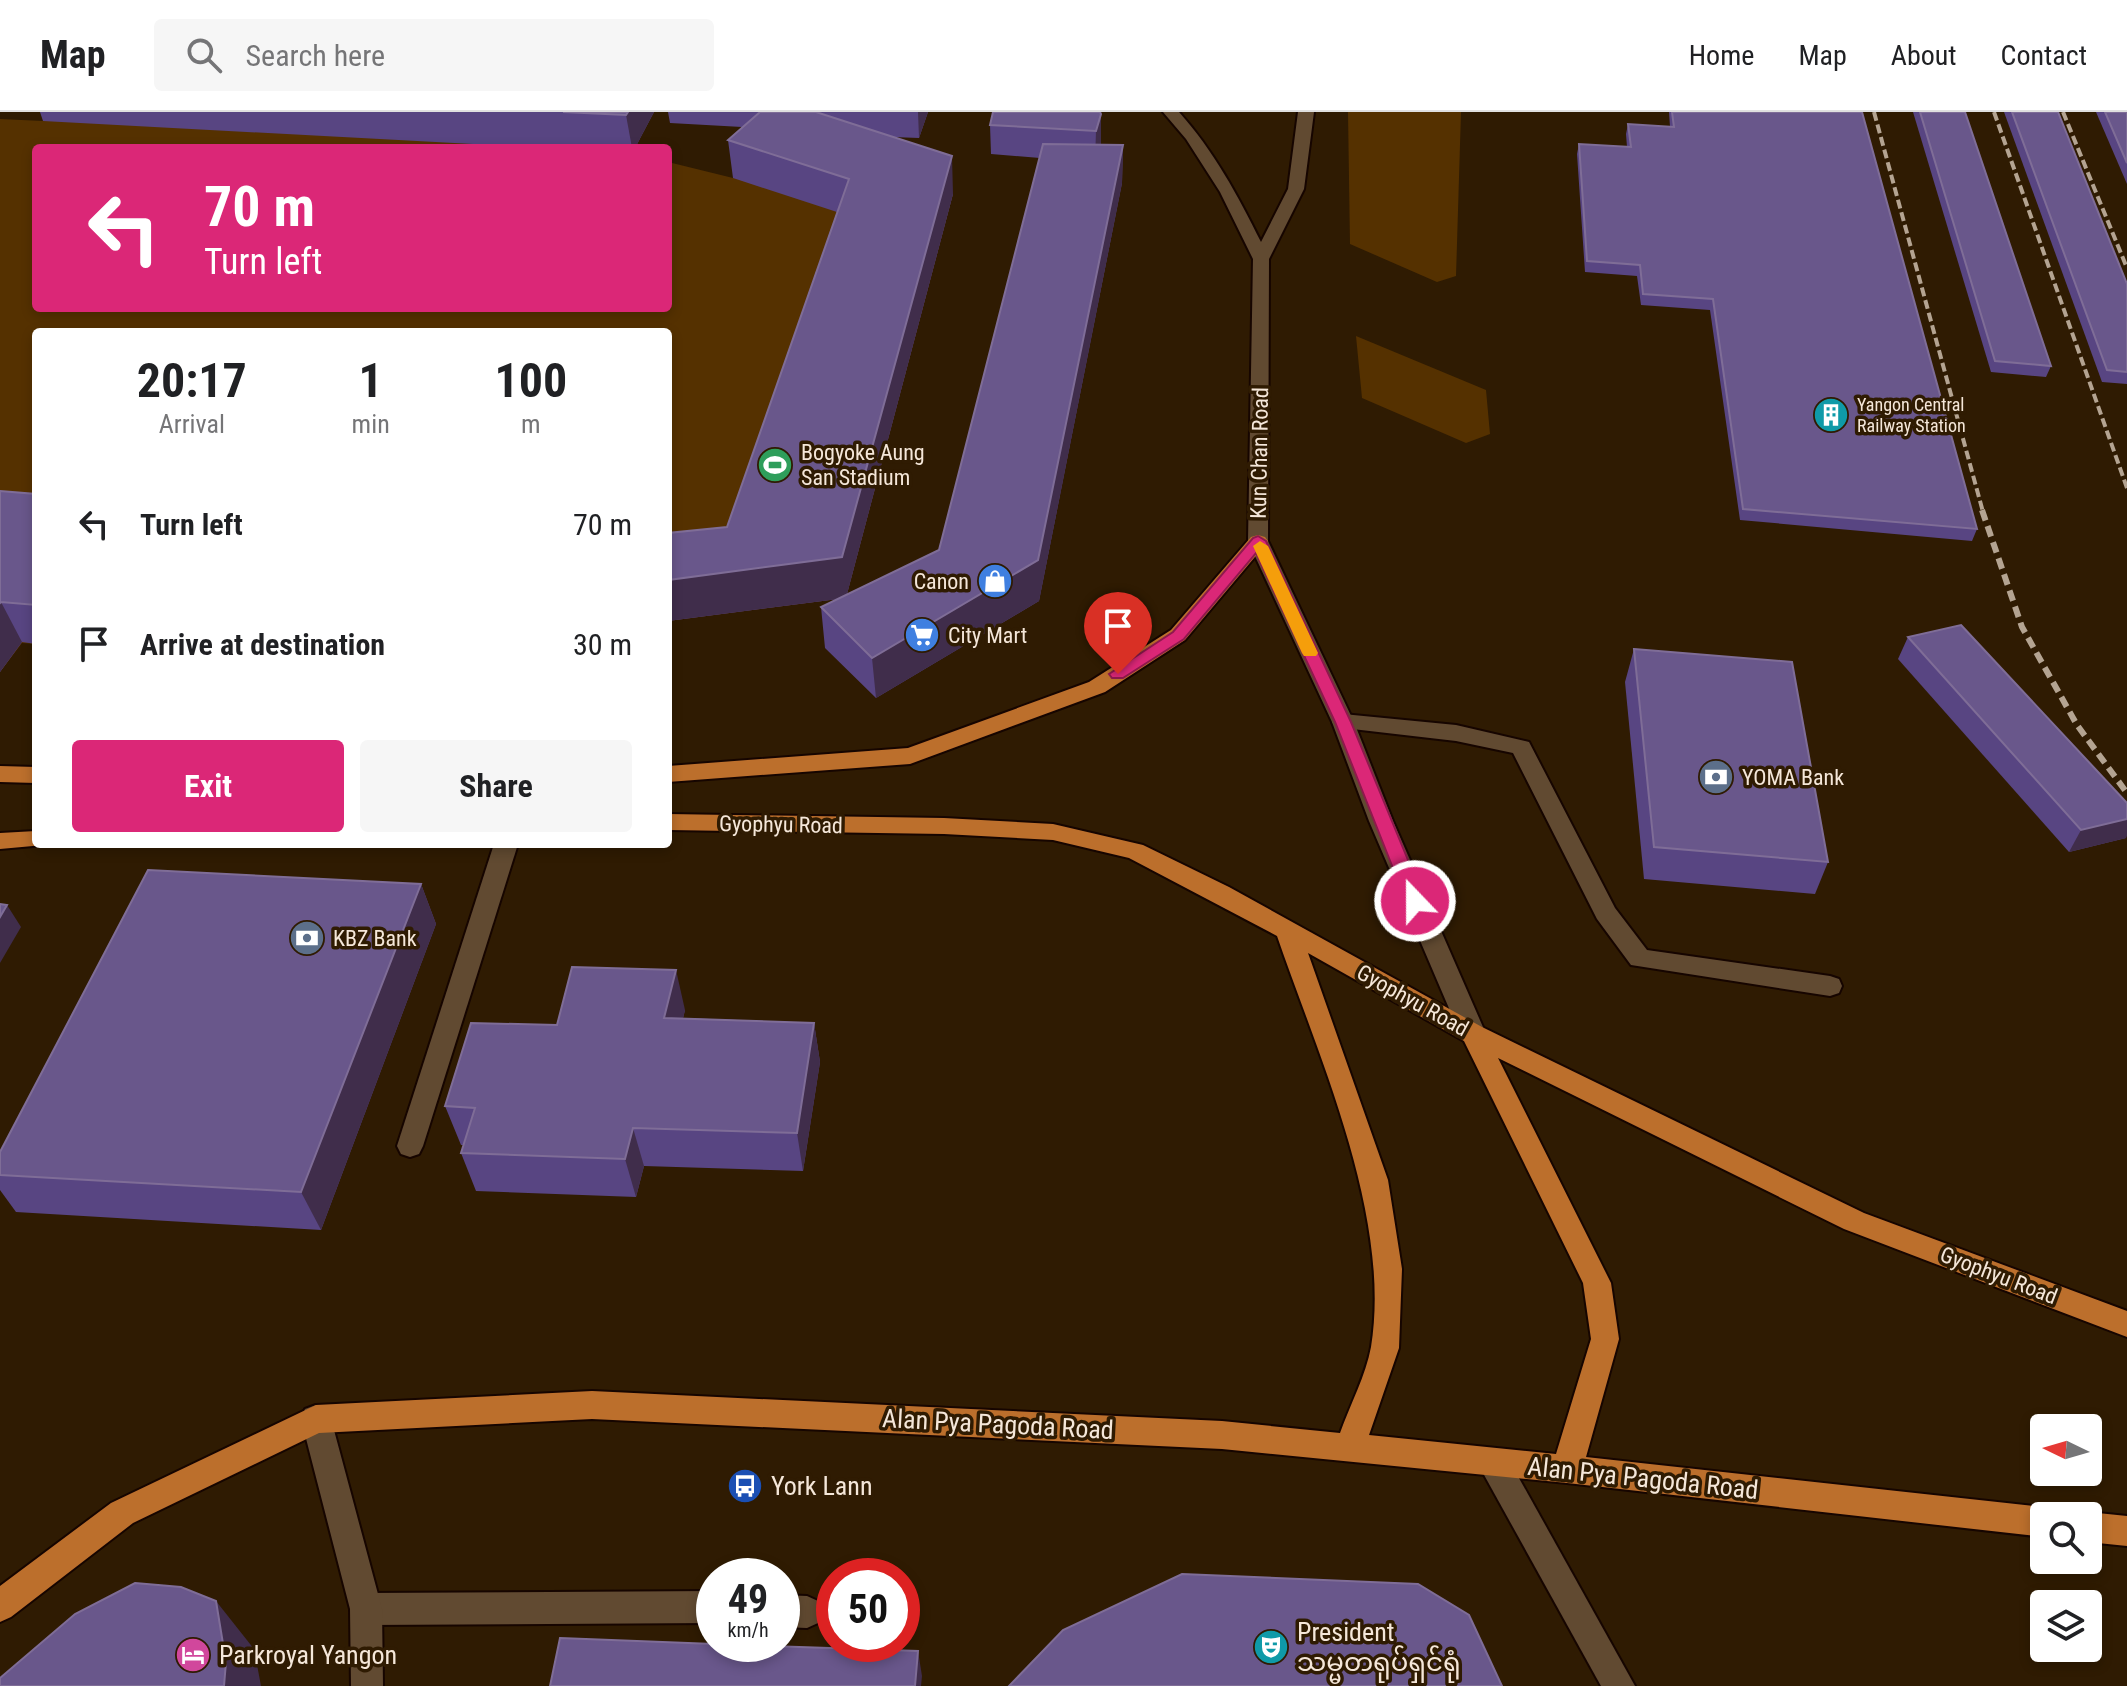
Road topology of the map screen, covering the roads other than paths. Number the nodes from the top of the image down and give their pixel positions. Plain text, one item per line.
1 (1171, 112) edge
2 (1306, 112) edge
3 (1261, 259) junction
4 (1258, 541) junction
5 (1343, 722) junction
6 (0, 774) edge
7 (672, 774) edge
8 (32, 775) edge
9 (672, 822) edge
10 (32, 839) edge
11 (0, 841) edge
12 (505, 848) edge
13 (1288, 931) junction
14 (1830, 986) dead end
15 (1473, 1034) junction
16 (410, 1146) dead end
17 (2127, 1324) edge
18 (316, 1419) junction
19 (1350, 1447) junction
20 (1494, 1463) junction
21 (1567, 1469) junction
22 (2030, 1520) edge
23 (2102, 1528) edge
24 (2127, 1531) edge
25 (0, 1606) edge
26 (696, 1607) edge
27 (366, 1609) junction
28 (367, 1686) edge
29 (1619, 1686) edge

1 - 3 main road, Kun Chan Road
2 - 3 main road, Kun Chan Road
3 - 4 main road, Kun Chan Road
4 - 5 main road, Kun Chan Road
4 - 7 main road
5 - 14 main road
5 - 15 main road, Kun Chan Road
6 - 8 main road
9 - 13 main road, Gyophyu Road
10 - 11 main road
12 - 16 main road
13 - 15 main road, Gyophyu Road
13 - 19 main road
15 - 17 main road, Gyophyu Road
15 - 21 main road
18 - 19 main road, Alan Pya Pagoda Road
18 - 25 main road, Alan Pya Pagoda Road
18 - 27 main road
19 - 20 main road, Alan Pya Pagoda Road
20 - 21 main road, Alan Pya Pagoda Road
20 - 29 main road
21 - 22 main road, Alan Pya Pagoda Road
23 - 24 main road
26 - 27 main road
27 - 28 main road

